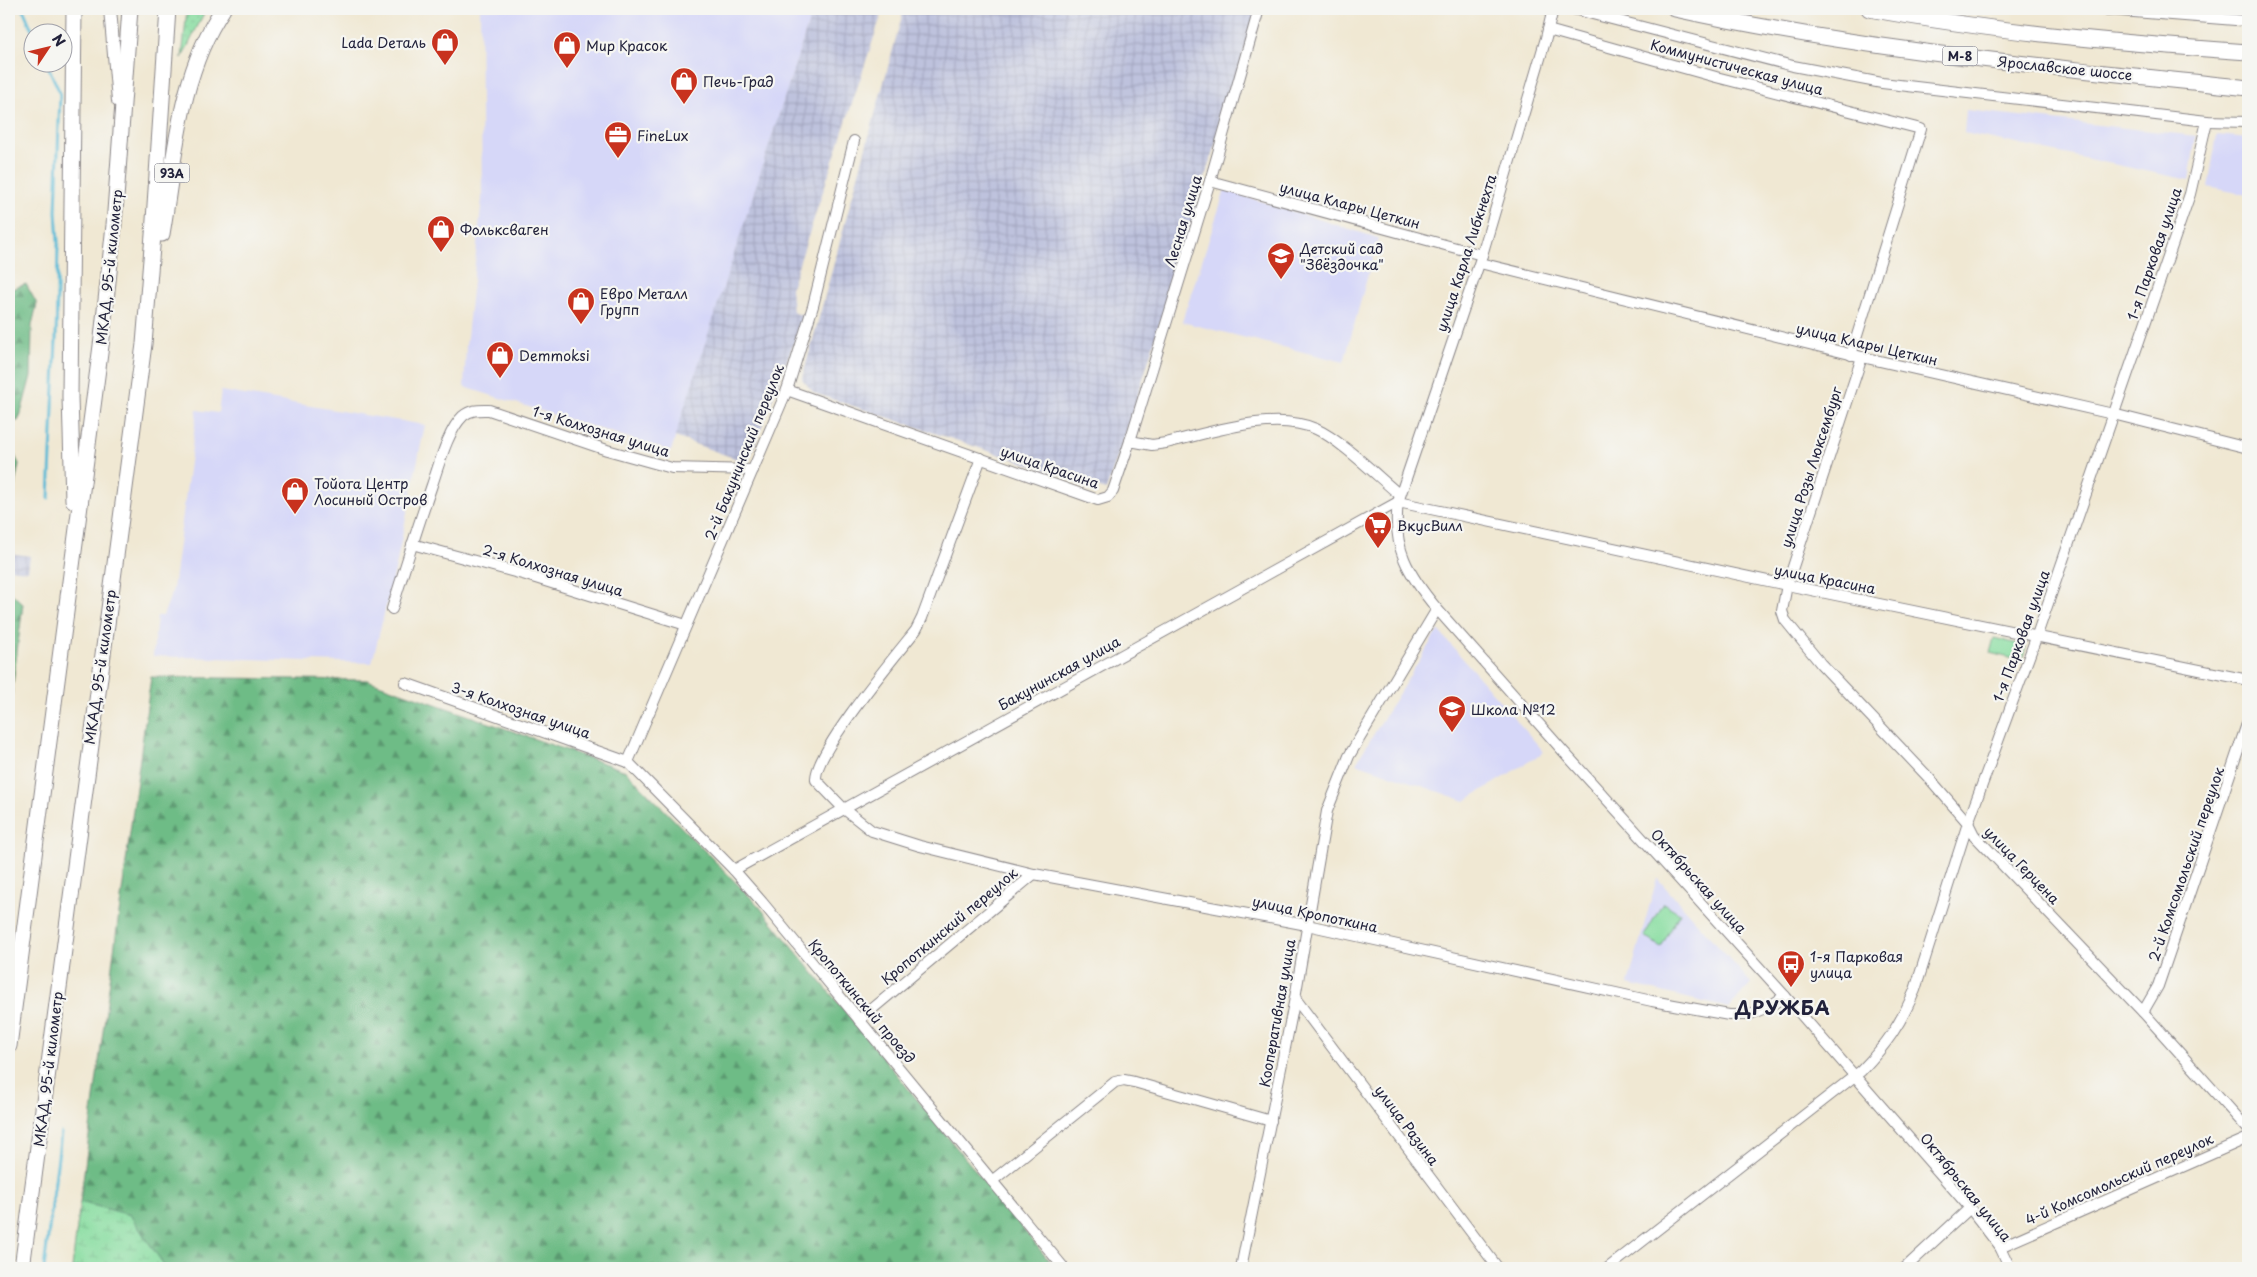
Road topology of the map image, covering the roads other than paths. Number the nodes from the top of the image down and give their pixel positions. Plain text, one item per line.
1 (74, 9) edge
2 (110, 9) edge
3 (168, 9) edge
4 (223, 9) edge
5 (1259, 9) edge
6 (1553, 9) edge
7 (1573, 9) edge
8 (1675, 9) edge
9 (1869, 9) edge
10 (2096, 9) edge
11 (2224, 14) edge
12 (129, 16) edge
13 (2248, 21) edge
14 (1548, 30) junction
15 (2248, 52) edge
16 (2248, 88) edge
17 (2207, 120) junction
18 (2248, 122) edge
19 (1921, 128) joint
20 (854, 141) dead end
21 (120, 144) junction
22 (1210, 181) junction
23 (1481, 259) junction
24 (144, 344) junction
25 (1856, 356) junction
26 (787, 390) junction
27 (2113, 414) junction
28 (1130, 441) junction
29 (2248, 448) edge
30 (981, 458) junction
31 (753, 470) junction
32 (1399, 499) junction
33 (74, 544) junction
34 (412, 544) junction
35 (1786, 585) junction
36 (392, 609) dead end
37 (1437, 609) junction
38 (686, 625) junction
39 (2037, 635) junction
40 (2248, 680) edge
41 (405, 683) dead end
42 (2248, 721) edge
43 (628, 762) junction
44 (843, 808) junction
45 (1968, 824) junction
46 (734, 870) junction
47 (1034, 874) junction
48 (1308, 925) junction
49 (1785, 996) junction
50 (1295, 998) junction
51 (2143, 1012) junction
52 (859, 1020) junction
53 (9, 1046) edge
54 (1854, 1077) junction
55 (1271, 1121) junction
56 (2248, 1129) edge
57 (2248, 1138) edge
58 (992, 1181) junction
59 (1970, 1208) junction
60 (2000, 1247) junction
61 (22, 1268) edge
62 (1064, 1268) edge
63 (1240, 1268) edge
64 (1498, 1268) edge
65 (1608, 1268) edge
66 (1905, 1268) edge
67 (2010, 1268) edge

1 - 33 highway
2 - 21 main road
3 - 24 highway, МКАД, 95-й километр
4 - 24 highway, 93A
5 - 22 street, Лесная улица
6 - 14 street, улица Карла Либкнехта
7 - 17 street
8 - 16 highway, Ярославское шоссе / М-8
9 - 15 highway, М-8
10 - 11 street
11 - 13 street
12 - 21 highway, МКАД, 95-й километр
14 - 19 street, Коммунистическая улица
14 - 23 street, улица Карла Либкнехта
17 - 18 street
17 - 27 street, 1-я Парковая улица
19 - 25 street, улица Розы Люксембург
20 - 26 street, 2-й Бакунинский переулок
21 - 33 highway, МКАД, 95-й километр
22 - 23 street, улица Клары Цеткин
22 - 28 street, Лесная улица
23 - 25 street, улица Клары Цеткин
23 - 32 street, улица Карла Либкнехта
24 - 61 highway, МКАД, 95-й километр
25 - 27 street, улица Клары Цеткин
25 - 35 street, улица Розы Люксембург
26 - 30 street, улица Красина
26 - 31 street, 2-й Бакунинский переулок
27 - 29 street, улица Клары Цеткин
27 - 39 street, 1-я Парковая улица
28 - 30 street, улица Красина
28 - 32 street, улица Красина
30 - 44 street, улица Кропоткина
31 - 34 street, 1-я Колхозная улица
31 - 38 street, 2-й Бакунинский переулок
32 - 35 street, улица Красина
32 - 37 street, Октябрьская улица
32 - 44 street, Бакунинская улица
33 - 53 highway, МКАД, 95-й километр
34 - 36 street
34 - 38 street, 2-я Колхозная улица
35 - 39 street, улица Красина
35 - 45 street, улица Герцена
37 - 48 street, Кооперативная улица
37 - 49 street, Октябрьская улица
38 - 43 street, 2-й Бакунинский переулок
39 - 40 street, улица Красина
39 - 45 street, 1-я Парковая улица
41 - 43 street, 3-я Колхозная улица
42 - 51 street, 2-й Комсомольский переулок
43 - 46 street, Кропоткинский проезд
44 - 46 street, Бакунинская улица
44 - 47 street, улица Кропоткина
45 - 51 street, улица Герцена
45 - 54 street, 1-я Парковая улица
46 - 52 street, Кропоткинский проезд
47 - 48 street, улица Кропоткина
47 - 52 street, Кропоткинский переулок
48 - 49 street, улица Кропоткина
48 - 50 street, Кооперативная улица
49 - 54 street, Октябрьская улица
50 - 55 street, Кооперативная улица
50 - 64 street, улица Разина
51 - 56 street, улица Герцена
52 - 58 street, Кропоткинский проезд
54 - 59 street, Октябрьская улица
54 - 65 street, 1-я Парковая улица
55 - 58 street
55 - 63 street, Кооперативная улица
57 - 60 street, 4-й Комсомольский переулок
58 - 62 street, Кропоткинский проезд
59 - 60 street, Октябрьская улица
59 - 66 street
60 - 67 street, Октябрьская улица

